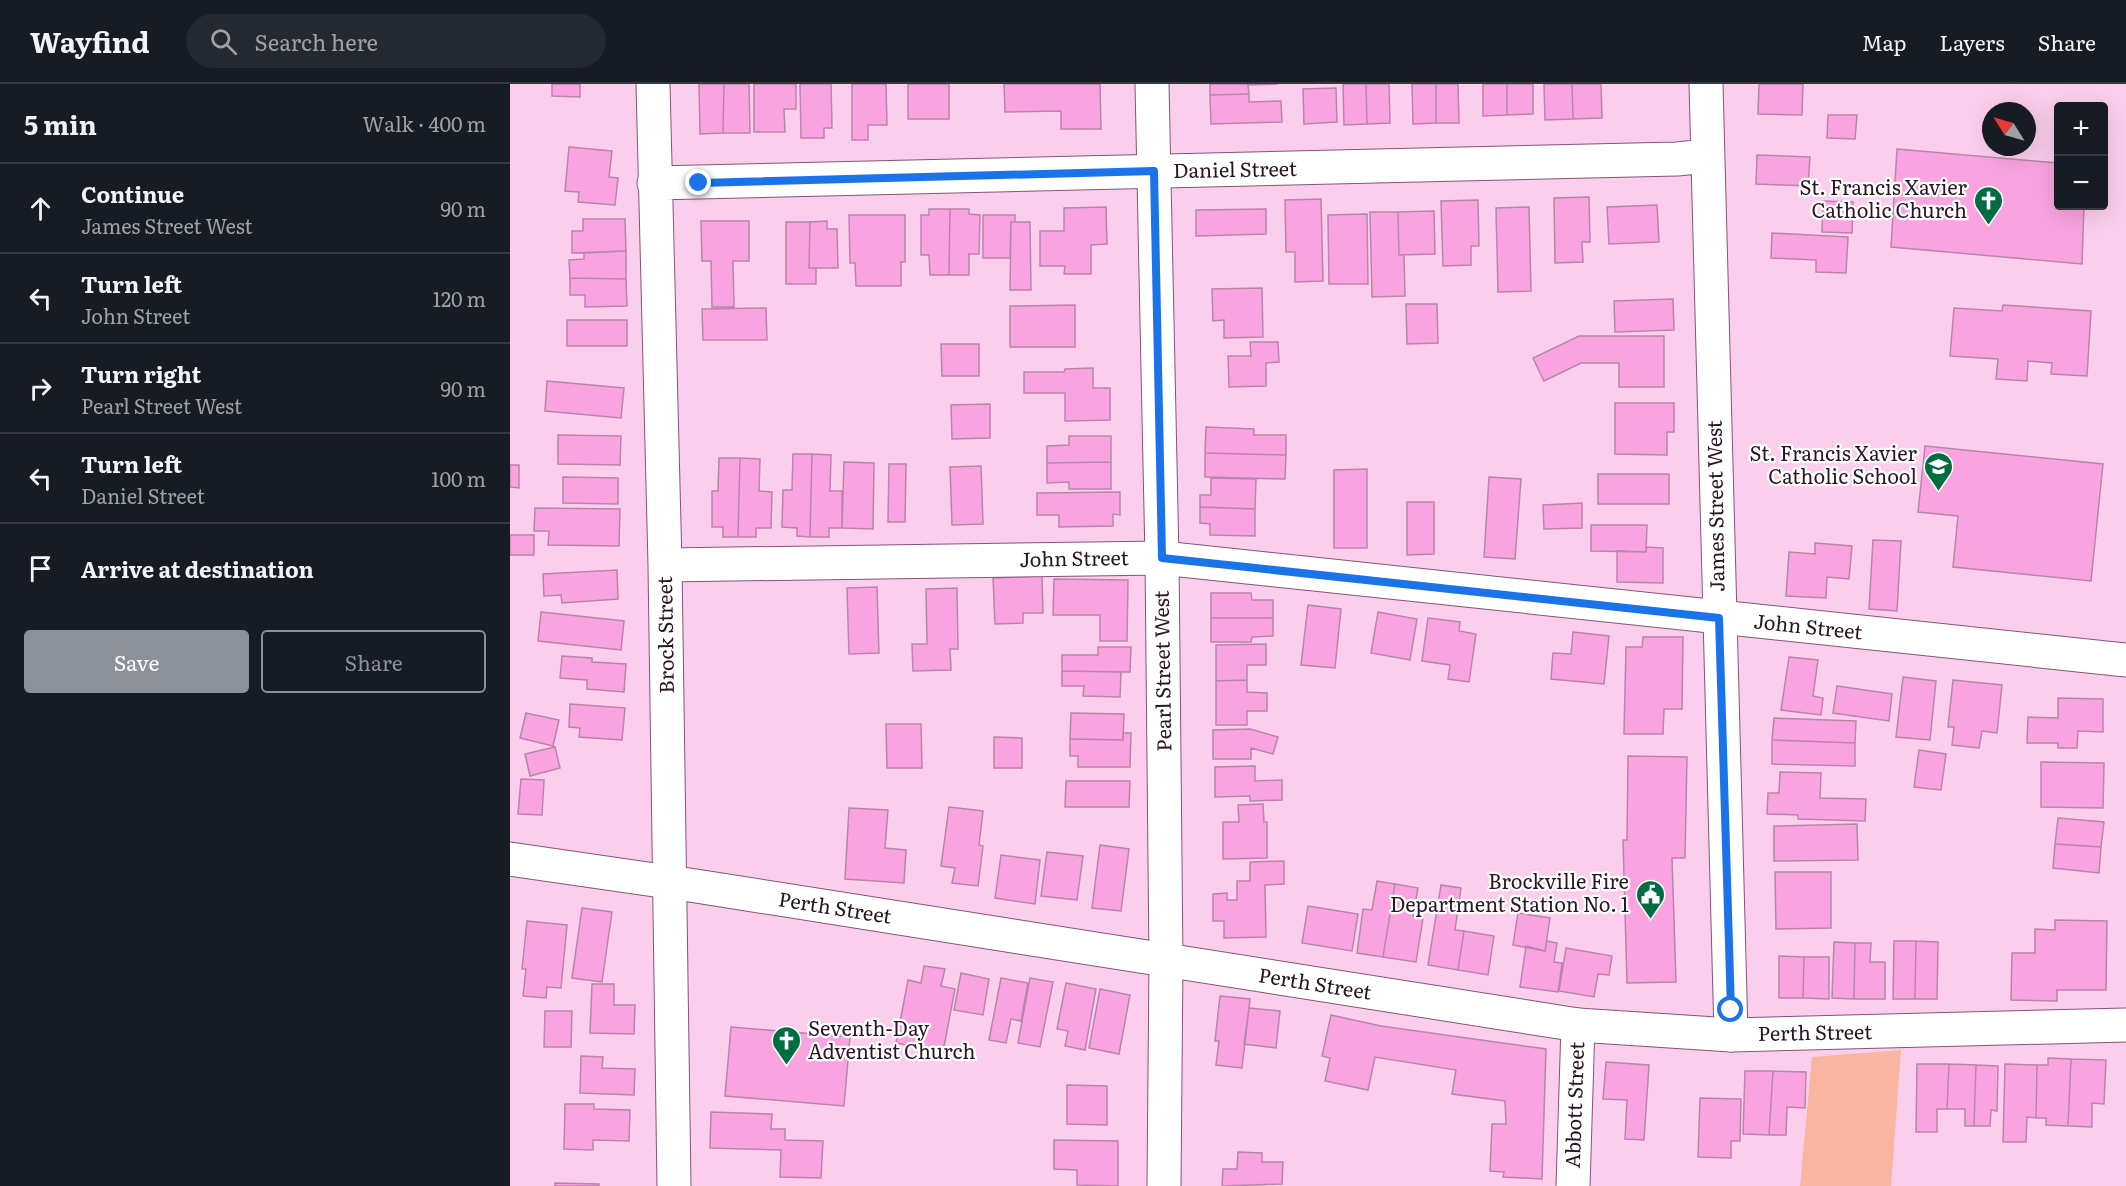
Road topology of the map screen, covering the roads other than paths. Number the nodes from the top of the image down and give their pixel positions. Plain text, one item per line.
1 (653, 84) edge
2 (1152, 84) edge
3 (1706, 84) edge
4 (1707, 156) junction
5 (1154, 171) junction
6 (654, 183) junction
7 (1162, 558) junction
8 (665, 565) junction
9 (1719, 618) junction
10 (2126, 660) edge
11 (510, 859) edge
12 (668, 882) junction
13 (1166, 961) junction
14 (1578, 1025) junction
15 (2126, 1025) edge
16 (1731, 1035) junction
17 (674, 1186) edge
18 (1164, 1186) edge
19 (1573, 1186) edge

1 - 6 street, Brock Street
2 - 5 street, Pearl Street West
3 - 4 street, James Street West
4 - 5 street, Daniel Street
4 - 9 street, James Street West
5 - 6 street, Daniel Street
5 - 7 street, Pearl Street West
6 - 8 street, Brock Street
7 - 8 street, John Street
7 - 9 street, John Street
7 - 13 street, Pearl Street West
8 - 12 street, Brock Street
9 - 10 street, John Street
9 - 16 street, James Street West
11 - 12 street, Perth Street
12 - 13 street, Perth Street
12 - 17 street, Brock Street
13 - 14 street, Perth Street
13 - 18 street, Pearl Street West
14 - 16 street, Perth Street
14 - 19 street, Abbott Street
15 - 16 street, Perth Street

